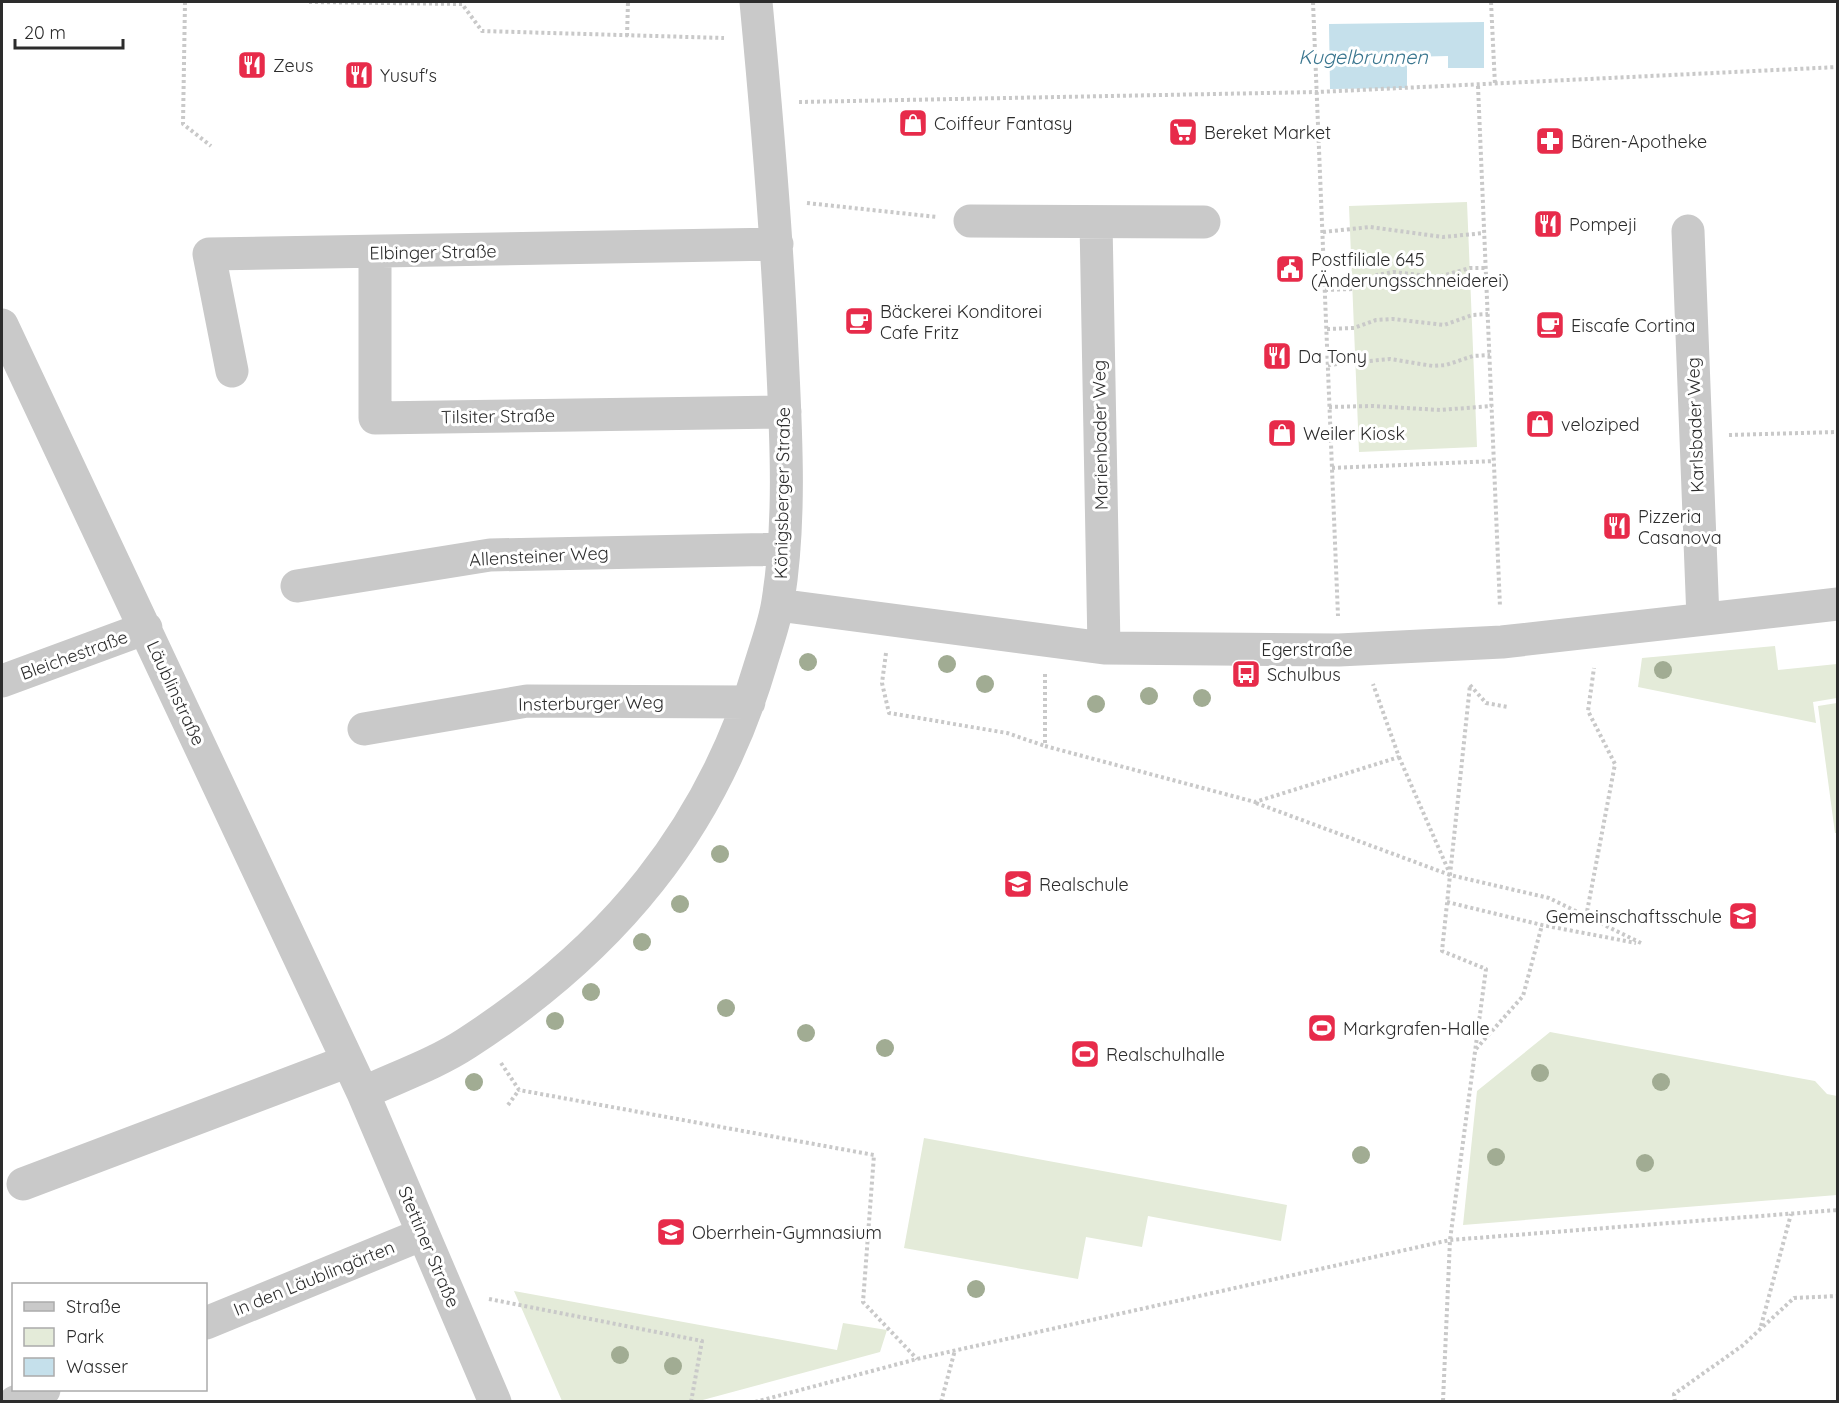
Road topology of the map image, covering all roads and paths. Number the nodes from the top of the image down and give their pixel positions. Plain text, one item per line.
1 (185, 2) edge
2 (309, 2) edge
3 (628, 2) edge
4 (756, 2) edge
5 (1313, 2) edge
6 (1491, 2) edge
7 (627, 36) junction
8 (759, 39) junction
9 (1838, 67) edge
10 (1478, 86) junction
11 (1495, 86) junction
12 (1318, 92) junction
13 (765, 103) junction
14 (212, 146) dead end
15 (773, 199) junction
16 (970, 221) joint
17 (1096, 222) junction
18 (1204, 222) dead end
19 (1688, 231) dead end
20 (1323, 232) junction
21 (1484, 233) junction
22 (777, 244) junction
23 (375, 253) junction
24 (1486, 268) junction
25 (1325, 290) junction
26 (1488, 314) junction
27 (2, 325) edge
28 (1327, 329) junction
29 (1490, 356) junction
30 (1328, 364) junction
31 (232, 371) dead end
32 (1492, 406) junction
33 (1329, 407) junction
34 (785, 412) junction
35 (1838, 432) edge
36 (1695, 436) junction
37 (1494, 461) junction
38 (1332, 468) junction
39 (784, 549) junction
40 (297, 586) dead end
41 (778, 604) junction
42 (1838, 604) edge
43 (1703, 619) junction
44 (890, 621) junction
45 (146, 628) junction
46 (1600, 631) junction
47 (1045, 640) junction
48 (1502, 642) junction
49 (1457, 644) junction
50 (1104, 648) junction
51 (1350, 650) junction
52 (2, 681) edge
53 (1470, 685) junction
54 (749, 702) junction
55 (1508, 707) dead end
56 (364, 729) dead end
57 (1045, 746) junction
58 (1399, 757) junction
59 (1255, 802) junction
60 (1450, 875) junction
61 (1447, 902) junction
62 (1586, 916) junction
63 (1542, 925) junction
64 (481, 1033) junction
65 (1475, 1050) junction
66 (348, 1061) junction
67 (519, 1090) junction
68 (363, 1093) junction
69 (508, 1105) dead end
70 (23, 1184) dead end
71 (1838, 1210) edge
72 (1791, 1214) junction
73 (423, 1234) junction
74 (1450, 1240) junction
75 (448, 1291) junction
76 (1838, 1296) edge
77 (207, 1323) edge
78 (1761, 1328) junction
79 (955, 1350) junction
80 (917, 1359) junction
81 (39, 1391) edge
82 (15, 1401) edge
83 (495, 1401) edge
84 (691, 1401) edge
85 (755, 1401) edge
86 (941, 1401) edge
87 (1443, 1401) edge
88 (1675, 1401) edge

1 - 14 path
2 - 7 path
3 - 7 path
4 - 8 street, Königsberger Straße
5 - 12 path
6 - 11 path
7 - 8 path
8 - 13 street, Königsberger Straße
9 - 11 path
10 - 11 path
10 - 12 path
10 - 21 path
12 - 13 path
12 - 20 path
13 - 15 street, Königsberger Straße
15 - 16 path
15 - 22 street, Königsberger Straße
16 - 17 street
17 - 18 street
17 - 50 street, Marienbader Weg
19 - 36 street, Karlsbader Weg
20 - 21 path
20 - 25 path
21 - 24 path
22 - 23 street, Elbinger Straße
22 - 34 street, Königsberger Straße
23 - 31 street, Elbinger Straße
23 - 34 street, Tilsiter Straße
24 - 25 path
24 - 26 path
25 - 28 path
26 - 28 path
26 - 29 path
27 - 45 street, Läublinstraße
28 - 30 path
29 - 30 path
29 - 32 path
30 - 33 path
32 - 33 path
32 - 37 path
33 - 38 path
34 - 39 street, Königsberger Straße
35 - 36 path
36 - 43 street, Karlsbader Weg
37 - 38 path
37 - 48 path
38 - 51 path
39 - 40 street, Allensteiner Weg
39 - 41 street, Königsberger Straße
41 - 44 street, Egerstraße
41 - 54 street, Königsberger Straße
42 - 43 street, Egerstraße
43 - 46 street, Egerstraße
44 - 47 street, Egerstraße
44 - 57 path
45 - 52 street, Bleichestraße
45 - 66 street, Läublinstraße
46 - 48 street, Egerstraße
46 - 62 path
47 - 50 street, Egerstraße
47 - 57 path
48 - 49 street, Egerstraße
49 - 51 street, Egerstraße
49 - 53 path
50 - 51 street, Egerstraße
51 - 58 path
53 - 55 path
53 - 60 path
54 - 56 street, Insterburger Weg
54 - 64 street, Königsberger Straße
57 - 59 path
58 - 59 path
58 - 60 path
59 - 60 path
60 - 61 path
60 - 62 path
61 - 63 path
61 - 65 path
62 - 63 path
63 - 65 path
64 - 67 path
64 - 68 street, Königsberger Straße
65 - 74 path
66 - 68 street, Läublinstraße
66 - 70 street
67 - 69 path
67 - 80 path
68 - 73 street, Stettiner Straße
71 - 72 path
72 - 74 path
72 - 78 path
73 - 75 street, Stettiner Straße
73 - 77 street, In den Läublingärten
74 - 79 path
74 - 87 path
75 - 83 street, Stettiner Straße
75 - 84 path
76 - 78 path
78 - 88 path
79 - 80 path
79 - 86 path
80 - 85 path
81 - 82 street

